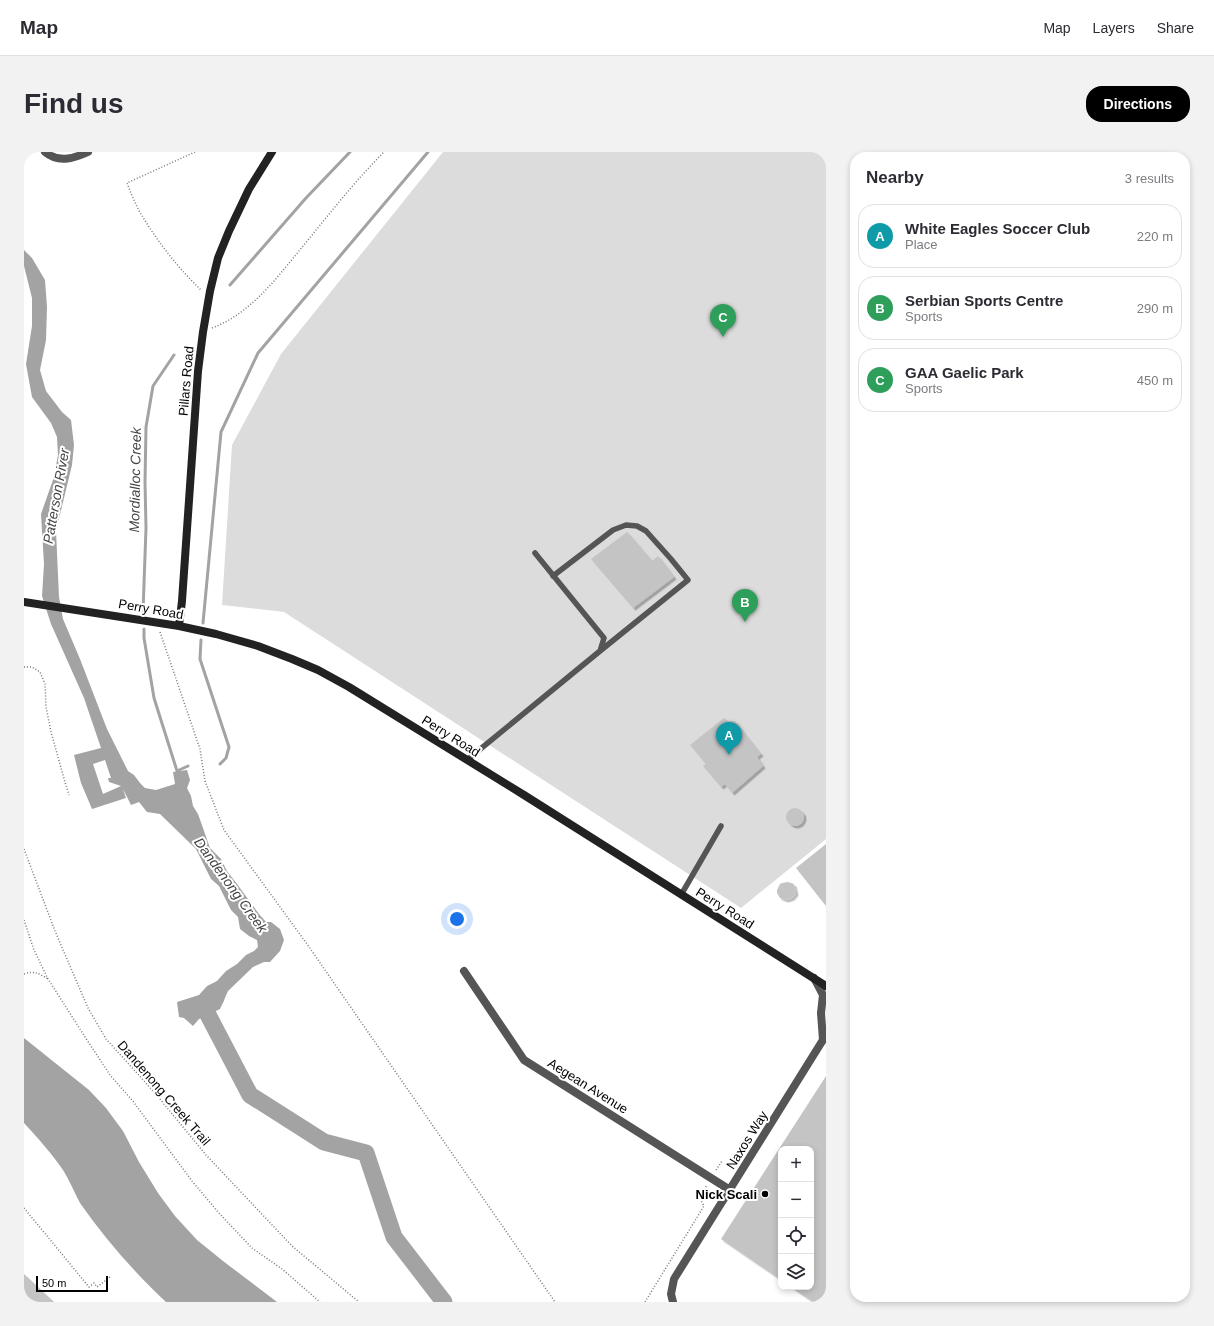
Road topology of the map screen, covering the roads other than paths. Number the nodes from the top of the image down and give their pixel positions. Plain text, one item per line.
1 (45, 152) edge
2 (88, 152) edge
3 (272, 152) edge
4 (535, 553) dead end
5 (553, 576) junction
6 (24, 602) edge
7 (179, 626) junction
8 (600, 651) junction
9 (466, 760) junction
10 (721, 826) dead end
11 (681, 895) junction
12 (464, 971) dead end
13 (814, 978) junction
14 (826, 986) edge
15 (825, 1037) edge
16 (730, 1190) junction
17 (673, 1302) edge

1 - 2 street
3 - 7 main road, Pillars Road
4 - 5 lane
5 - 8 lane
5 - 8 lane
6 - 7 main road, Perry Road
7 - 9 main road, Perry Road
8 - 9 lane
9 - 11 main road, Perry Road
10 - 11 lane
11 - 13 main road, Perry Road
12 - 16 street, Aegean Avenue
13 - 14 main road, Perry Road
13 - 15 street
15 - 16 street, Naxos Way
16 - 17 street, Naxos Way

